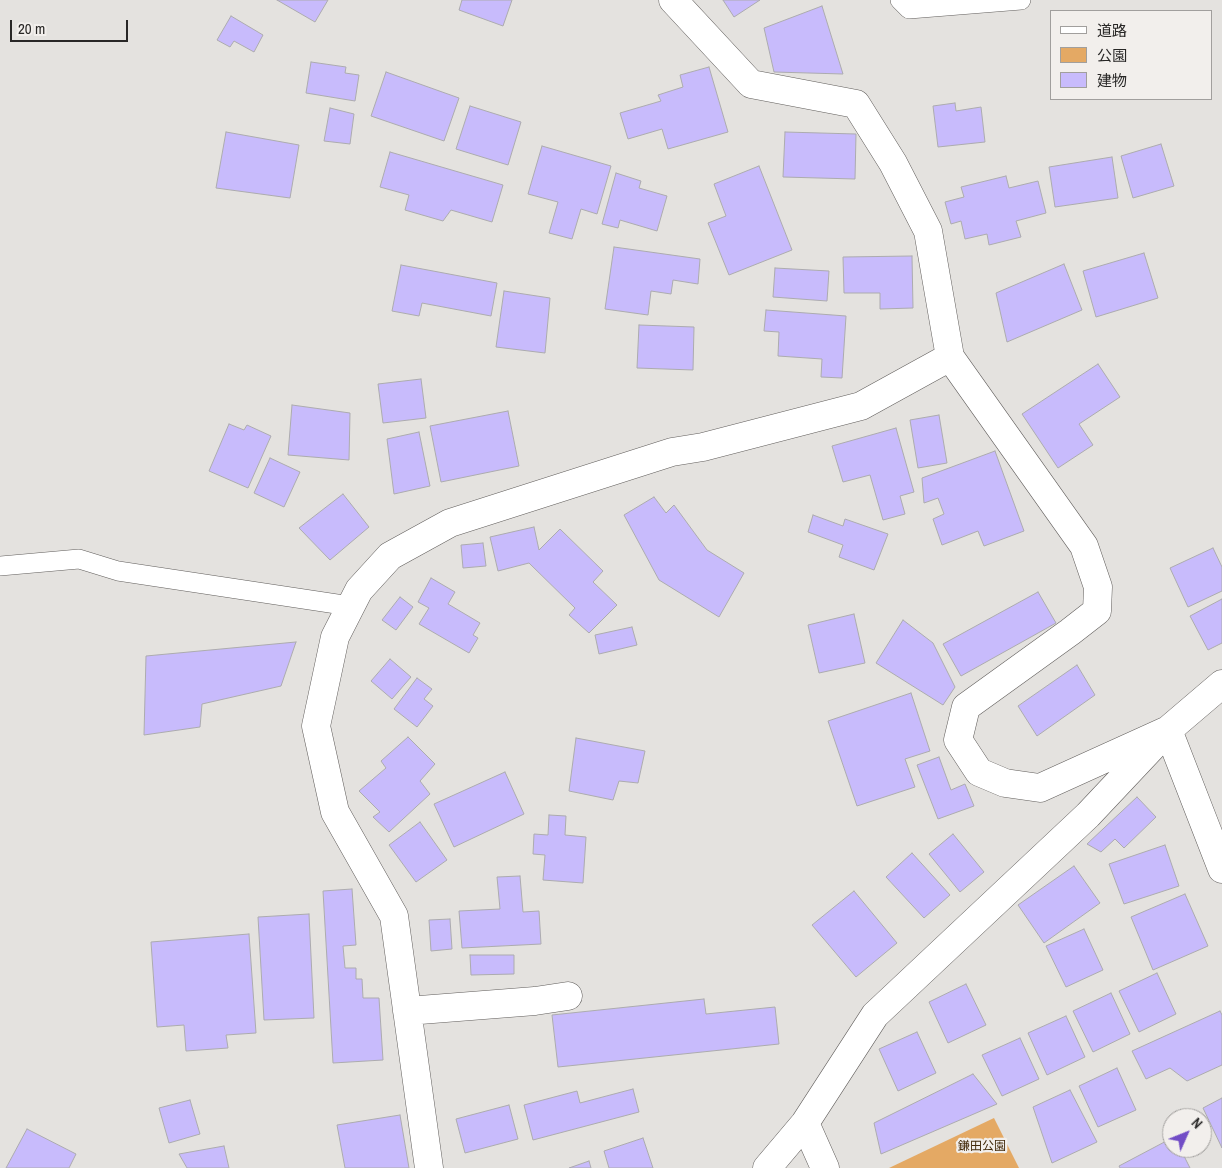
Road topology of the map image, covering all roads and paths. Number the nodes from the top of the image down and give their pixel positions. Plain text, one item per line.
1 (673, 0) edge
2 (900, 0) edge
3 (1021, 0) edge
4 (950, 357) junction
5 (0, 566) edge
6 (350, 606) junction
7 (1222, 684) edge
8 (1168, 730) junction
9 (1222, 869) edge
10 (568, 996) dead end
11 (407, 1011) junction
12 (806, 1123) junction
13 (429, 1168) edge
14 (767, 1168) edge
15 (825, 1168) edge

1 - 4 street
2 - 3 lane
4 - 6 street
4 - 8 street
5 - 6 lane
6 - 11 street
7 - 8 street
8 - 9 street
8 - 12 street
10 - 11 street
11 - 13 street
12 - 14 street
12 - 15 street

